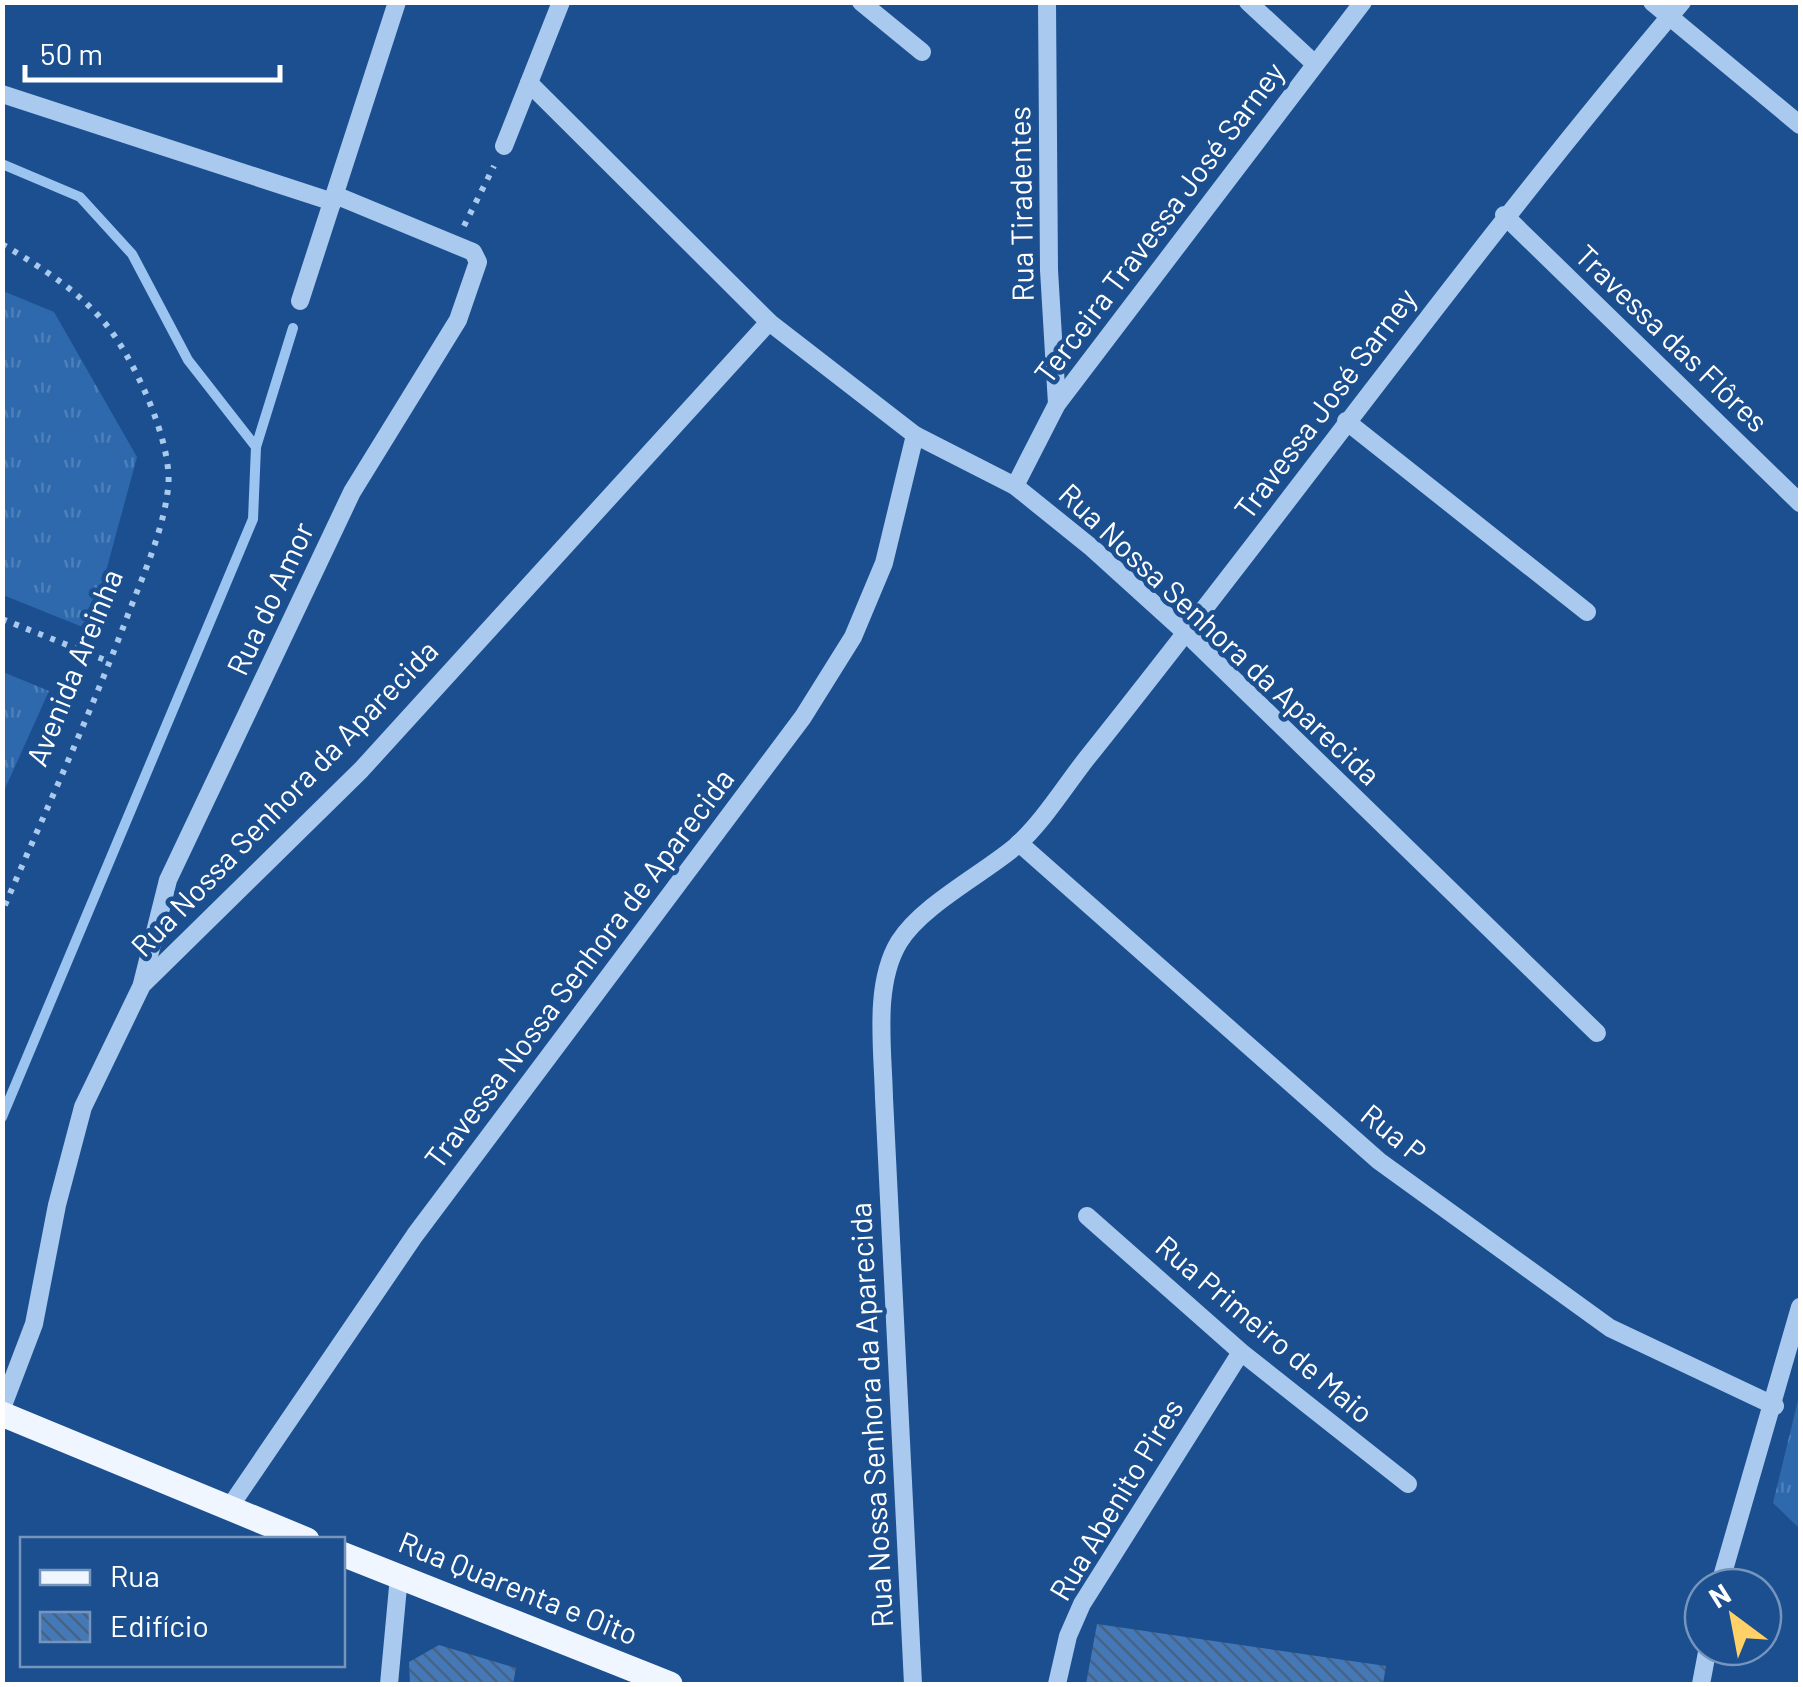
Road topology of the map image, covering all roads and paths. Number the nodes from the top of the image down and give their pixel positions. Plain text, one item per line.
1 (397, 2) edge
2 (562, 2) edge
3 (860, 2) edge
4 (1047, 2) edge
5 (1248, 2) edge
6 (1363, 2) edge
7 (1652, 2) edge
8 (1676, 10) edge
9 (922, 52) dead end
10 (1315, 64) junction
11 (529, 83) junction
12 (2, 94) edge
13 (1800, 125) edge
14 (504, 146) joint
15 (334, 198) junction
16 (1504, 215) junction
17 (2, 244) edge
18 (464, 249) junction
19 (300, 300) dead end
20 (769, 322) junction
21 (1057, 404) junction
22 (1346, 421) junction
23 (915, 435) junction
24 (1014, 486) junction
25 (1800, 503) edge
26 (1587, 612) dead end
27 (2, 619) edge
28 (1187, 634) junction
29 (110, 662) junction
30 (1020, 843) junction
31 (2, 912) edge
32 (142, 985) junction
33 (1597, 1033) dead end
34 (1087, 1216) dead end
35 (1800, 1307) edge
36 (1241, 1352) junction
37 (1775, 1406) junction
38 (2, 1410) edge
39 (1408, 1484) dead end
40 (229, 1508) junction
41 (300, 1537) edge
42 (345, 1555) edge
43 (1725, 1567) edge
44 (398, 1576) junction
45 (390, 1684) edge
46 (670, 1684) edge
47 (912, 1684) edge
48 (1057, 1684) edge

1 - 15 street
2 - 11 street
3 - 9 street
4 - 21 street, Rua Tiradentes
5 - 10 street
6 - 10 street, Terceira Travessa José Sarney
7 - 8 street
8 - 13 street
8 - 16 street, Travessa José Sarney
10 - 21 street, Terceira Travessa José Sarney
11 - 14 street
11 - 20 street, Rua Nossa Senhora da Aparecida
12 - 15 street
14 - 18 path
15 - 18 street
15 - 19 street
16 - 22 street, Travessa José Sarney
16 - 25 street, Travessa das Flôres
17 - 29 path, Avenida Areinha
18 - 32 street, Rua do Amor
20 - 23 street, Rua Nossa Senhora da Aparecida
20 - 32 street, Rua Nossa Senhora da Aparecida
21 - 24 street, Terceira Travessa José Sarney
22 - 26 street
22 - 28 street, Travessa José Sarney
23 - 24 street, Rua Nossa Senhora da Aparecida
23 - 40 street, Travessa Nossa Senhora de Aparecida
24 - 28 street, Rua Nossa Senhora da Aparecida
27 - 29 path
28 - 30 street, Travessa José Sarney
28 - 33 street, Rua Nossa Senhora da Aparecida
29 - 31 path, Avenida Areinha
30 - 37 street, Rua P
30 - 47 street, Rua Nossa Senhora da Aparecida
32 - 38 street, Rua Nossa Senhora da Aparecida
34 - 36 street, Rua Primeiro de Maio
35 - 37 street
36 - 39 street, Rua Primeiro de Maio
36 - 48 street, Rua Abenito Pires
37 - 43 street
38 - 40 main road
40 - 41 main road
42 - 44 main road, Rua Quarenta e Oito
44 - 45 street
44 - 46 main road, Rua Quarenta e Oito

